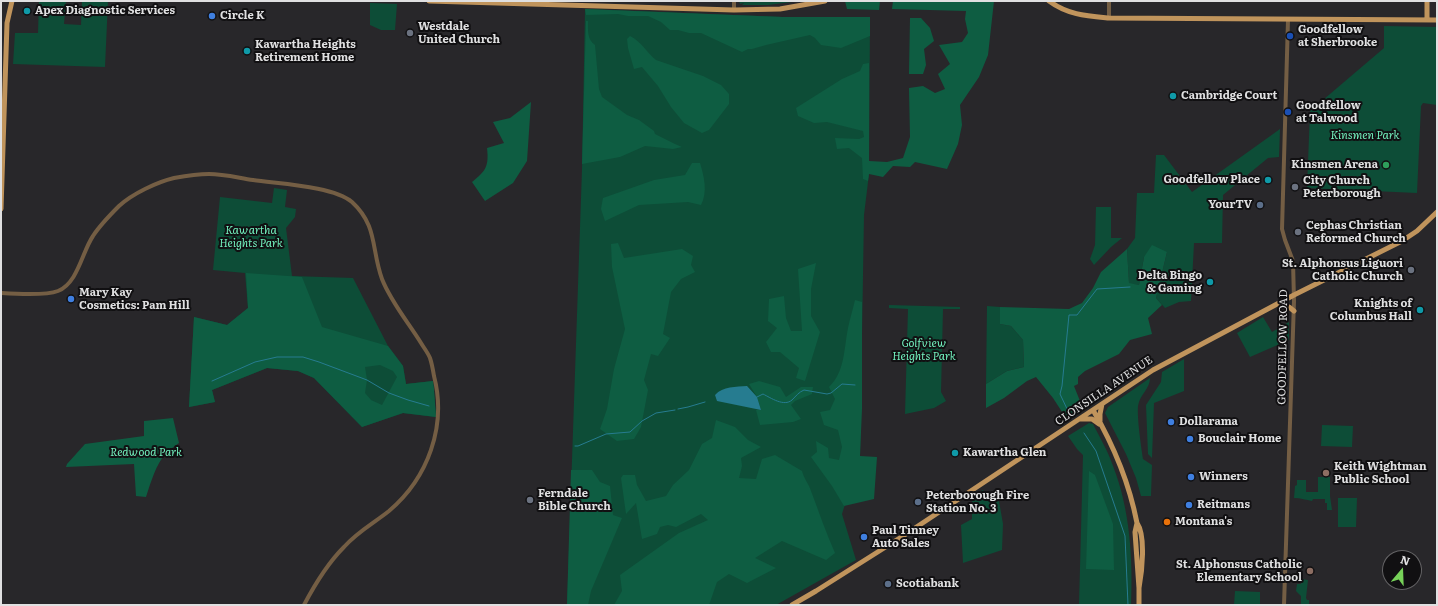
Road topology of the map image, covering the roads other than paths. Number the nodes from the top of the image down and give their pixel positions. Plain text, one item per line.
1 (12, 1) edge
2 (429, 1) edge
3 (734, 1) edge
4 (825, 1) edge
5 (1049, 1) edge
6 (1109, 1) edge
7 (1427, 2) edge
8 (734, 10) junction
9 (1109, 18) junction
10 (1288, 20) junction
11 (1426, 20) junction
12 (1437, 20) edge
13 (1, 209) edge
14 (1437, 212) edge
15 (1, 293) edge
16 (1294, 295) junction
17 (1279, 303) junction
18 (1294, 311) junction
19 (1102, 404) junction
20 (1093, 410) junction
21 (1080, 419) junction
22 (1102, 428) junction
23 (304, 605) edge
24 (792, 605) edge
25 (1138, 605) edge
26 (1284, 605) edge

1 - 13 main road
2 - 8 main road
3 - 8 street
4 - 8 main road
5 - 9 main road
6 - 9 street
7 - 11 main road
9 - 10 main road
10 - 11 main road
10 - 16 street, GOODFELLOW ROAD
11 - 12 main road
14 - 16 main road, CLONSILLA AVENUE
15 - 23 street
16 - 17 main road, CLONSILLA AVENUE
16 - 18 street, GOODFELLOW ROAD
17 - 18 main road
17 - 19 main road, CLONSILLA AVENUE
18 - 26 street, GOODFELLOW ROAD
19 - 20 main road, CLONSILLA AVENUE
19 - 22 main road
20 - 21 main road, CLONSILLA AVENUE
20 - 22 main road
21 - 22 main road
21 - 24 main road, CLONSILLA AVENUE
22 - 25 main road

